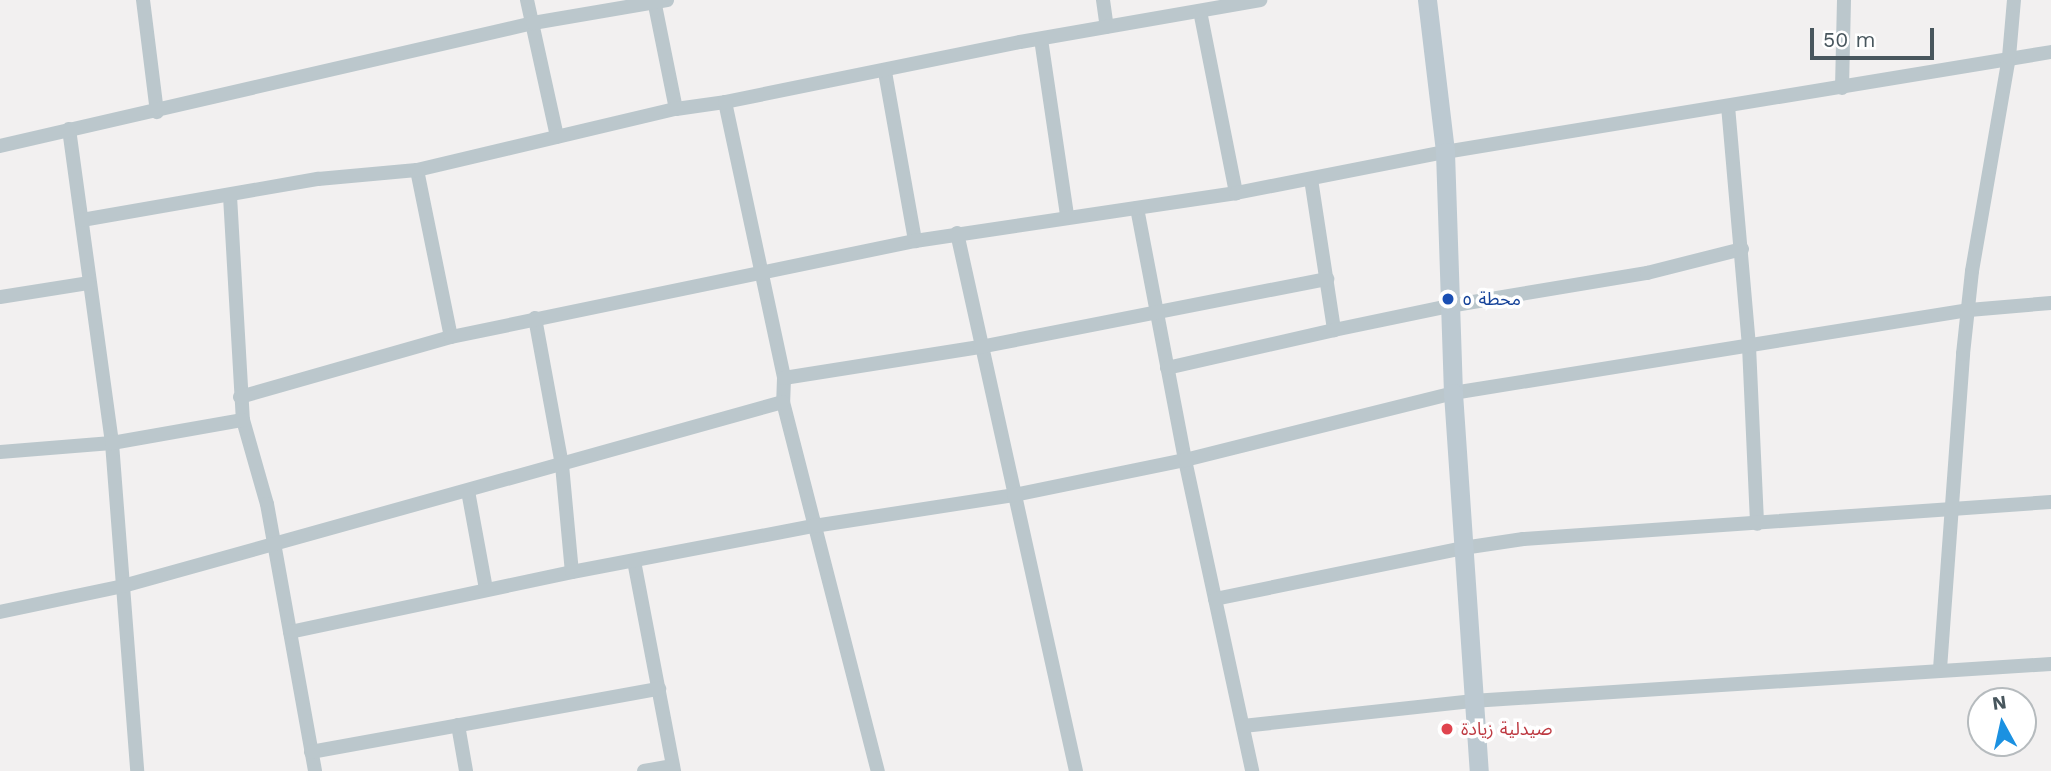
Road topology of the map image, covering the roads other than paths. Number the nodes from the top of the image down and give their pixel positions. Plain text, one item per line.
1 (143, 0) edge
2 (527, 0) edge
3 (1103, 0) edge
4 (1260, 0) edge
5 (1427, 0) edge
6 (1844, 0) edge
7 (2014, 0) edge
8 (659, 1) edge
9 (1200, 11) junction
10 (533, 23) junction
11 (1107, 27) junction
12 (1041, 39) junction
13 (2051, 52) edge
14 (2009, 57) junction
15 (885, 72) junction
16 (1842, 88) junction
17 (725, 102) junction
18 (1728, 106) junction
19 (676, 109) junction
20 (157, 112) junction
21 (69, 130) junction
22 (557, 137) junction
23 (0, 146) edge
24 (1445, 152) junction
25 (417, 170) junction
26 (1311, 179) junction
27 (1236, 193) junction
28 (230, 196) junction
29 (1137, 208) junction
30 (1067, 216) junction
31 (82, 220) junction
32 (957, 233) junction
33 (915, 241) junction
34 (1742, 249) junction
35 (759, 271) junction
36 (1327, 279) junction
37 (88, 283) junction
38 (0, 297) edge
39 (2051, 303) edge
40 (1450, 306) junction
41 (1969, 310) junction
42 (1157, 312) junction
43 (535, 318) junction
44 (1334, 330) junction
45 (451, 337) junction
46 (1749, 346) junction
47 (980, 347) junction
48 (1167, 368) junction
49 (784, 378) junction
50 (1452, 393) junction
51 (240, 397) junction
52 (783, 402) junction
53 (243, 420) junction
54 (113, 443) junction
55 (0, 452) edge
56 (1185, 460) junction
57 (562, 466) junction
58 (468, 491) junction
59 (1014, 495) junction
60 (2051, 502) edge
61 (1954, 510) junction
62 (1757, 524) junction
63 (814, 526) junction
64 (273, 545) junction
65 (1463, 548) junction
66 (634, 561) junction
67 (572, 572) junction
68 (123, 586) junction
69 (486, 589) junction
70 (1214, 598) junction
71 (0, 612) edge
72 (290, 632) junction
73 (2051, 664) edge
74 (1940, 669) junction
75 (659, 689) junction
76 (1472, 701) junction
77 (458, 725) junction
78 (1243, 726) junction
79 (311, 752) junction
80 (674, 768) edge
81 (137, 771) edge
82 (314, 771) edge
83 (466, 771) edge
84 (644, 771) edge
85 (878, 771) edge
86 (1076, 771) edge
87 (1252, 771) edge
88 (1479, 771) edge

1 - 20 street
2 - 10 street
3 - 11 street
4 - 9 street
5 - 24 street
6 - 16 street
7 - 14 street
8 - 10 street
8 - 19 street
9 - 11 street
9 - 27 street
10 - 20 street
10 - 22 street
11 - 12 street
12 - 15 street
12 - 30 street
13 - 14 street
14 - 16 street
14 - 41 street
15 - 17 street
15 - 33 street
16 - 18 street
17 - 19 street
17 - 35 street
18 - 24 street
18 - 34 street
19 - 22 street
20 - 21 street
21 - 23 street
21 - 31 street
22 - 25 street
24 - 26 street
24 - 40 street
25 - 28 street
25 - 45 street
26 - 27 street
26 - 36 street
27 - 29 street
28 - 31 street
28 - 51 street
29 - 30 street
29 - 42 street
30 - 32 street
31 - 37 street
32 - 33 street
32 - 47 street
33 - 35 street
34 - 40 street
34 - 46 street
35 - 43 street
35 - 49 street
36 - 42 street
36 - 44 street
37 - 38 street
37 - 54 street
39 - 41 street
40 - 44 street
40 - 50 street
41 - 46 street
41 - 61 street
42 - 47 street
42 - 48 street
43 - 45 street
43 - 57 street
44 - 48 street
45 - 51 street
46 - 50 street
46 - 62 street
47 - 49 street
47 - 59 street
48 - 56 street
49 - 52 street
50 - 56 street
50 - 65 street
51 - 53 street
52 - 57 street
52 - 63 street
53 - 54 street
53 - 64 street
54 - 55 street
54 - 68 street
56 - 59 street
56 - 70 street
57 - 58 street
57 - 67 street
58 - 64 street
58 - 69 street
59 - 63 street
59 - 86 street
60 - 61 street
61 - 62 street
61 - 74 street
62 - 65 street
63 - 66 street
63 - 85 street
64 - 68 street
64 - 72 street
65 - 70 street
65 - 76 street
66 - 67 street
66 - 75 street
67 - 69 street
68 - 71 street
68 - 81 street
69 - 72 street
70 - 78 street
72 - 79 street
73 - 74 street
74 - 76 street
75 - 77 street
75 - 80 street
76 - 78 street
76 - 88 street
77 - 79 street
77 - 83 street
78 - 87 street
79 - 82 street
80 - 84 street

